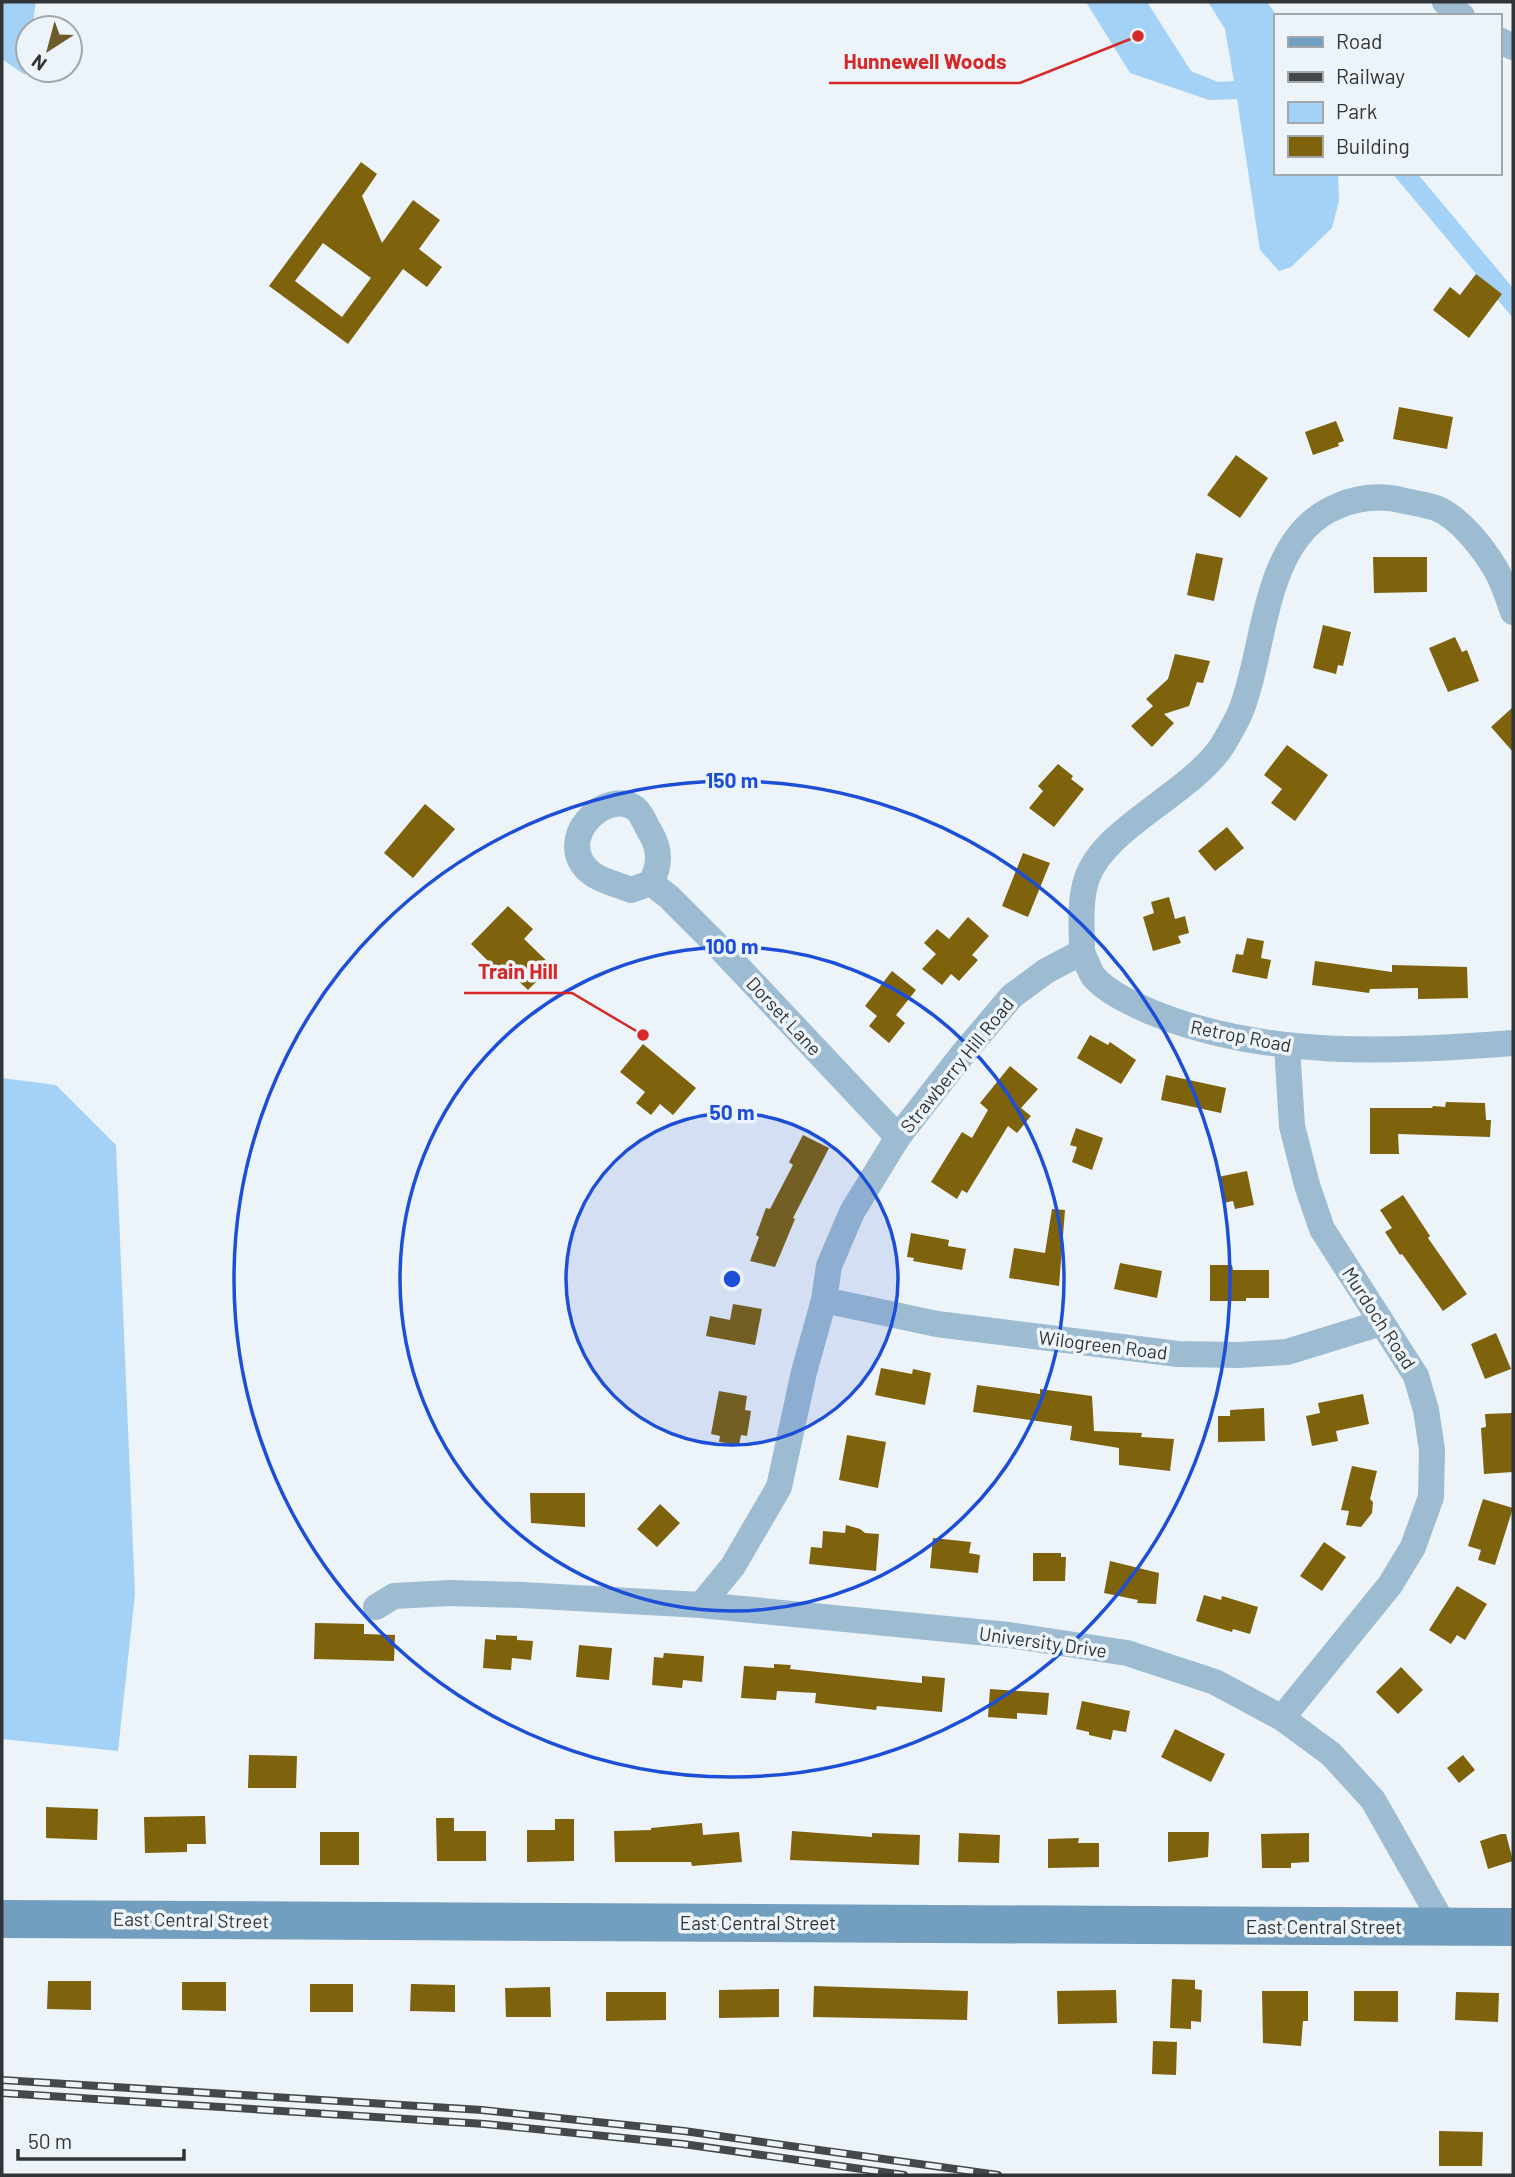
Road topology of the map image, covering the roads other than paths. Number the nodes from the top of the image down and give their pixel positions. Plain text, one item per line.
1 (1445, 2) edge
2 (1460, 14) edge
3 (1513, 612) edge
4 (651, 883) junction
5 (1082, 952) junction
6 (1513, 1043) edge
7 (1287, 1047) junction
8 (898, 1137) junction
9 (824, 1300) junction
10 (1381, 1323) junction
11 (701, 1605) junction
12 (376, 1607) dead end
13 (1282, 1718) junction
14 (2, 1919) edge
15 (1445, 1927) junction
16 (1513, 1927) edge

1 - 2 street
3 - 5 street
4 - 4 street
4 - 8 street, Dorset Lane
5 - 7 street, Retrop Road
5 - 8 street, Strawberry Hill Road
6 - 7 street, Retrop Road
7 - 10 street, Murdoch Road
8 - 9 street, Strawberry Hill Road
9 - 10 street, Wilogreen Road
9 - 11 street, Strawberry Hill Road
10 - 13 street, Murdoch Road
11 - 12 street, University Drive
11 - 13 street, University Drive
13 - 15 street, University Drive
14 - 15 main road, East Central Street
15 - 16 main road, East Central Street

